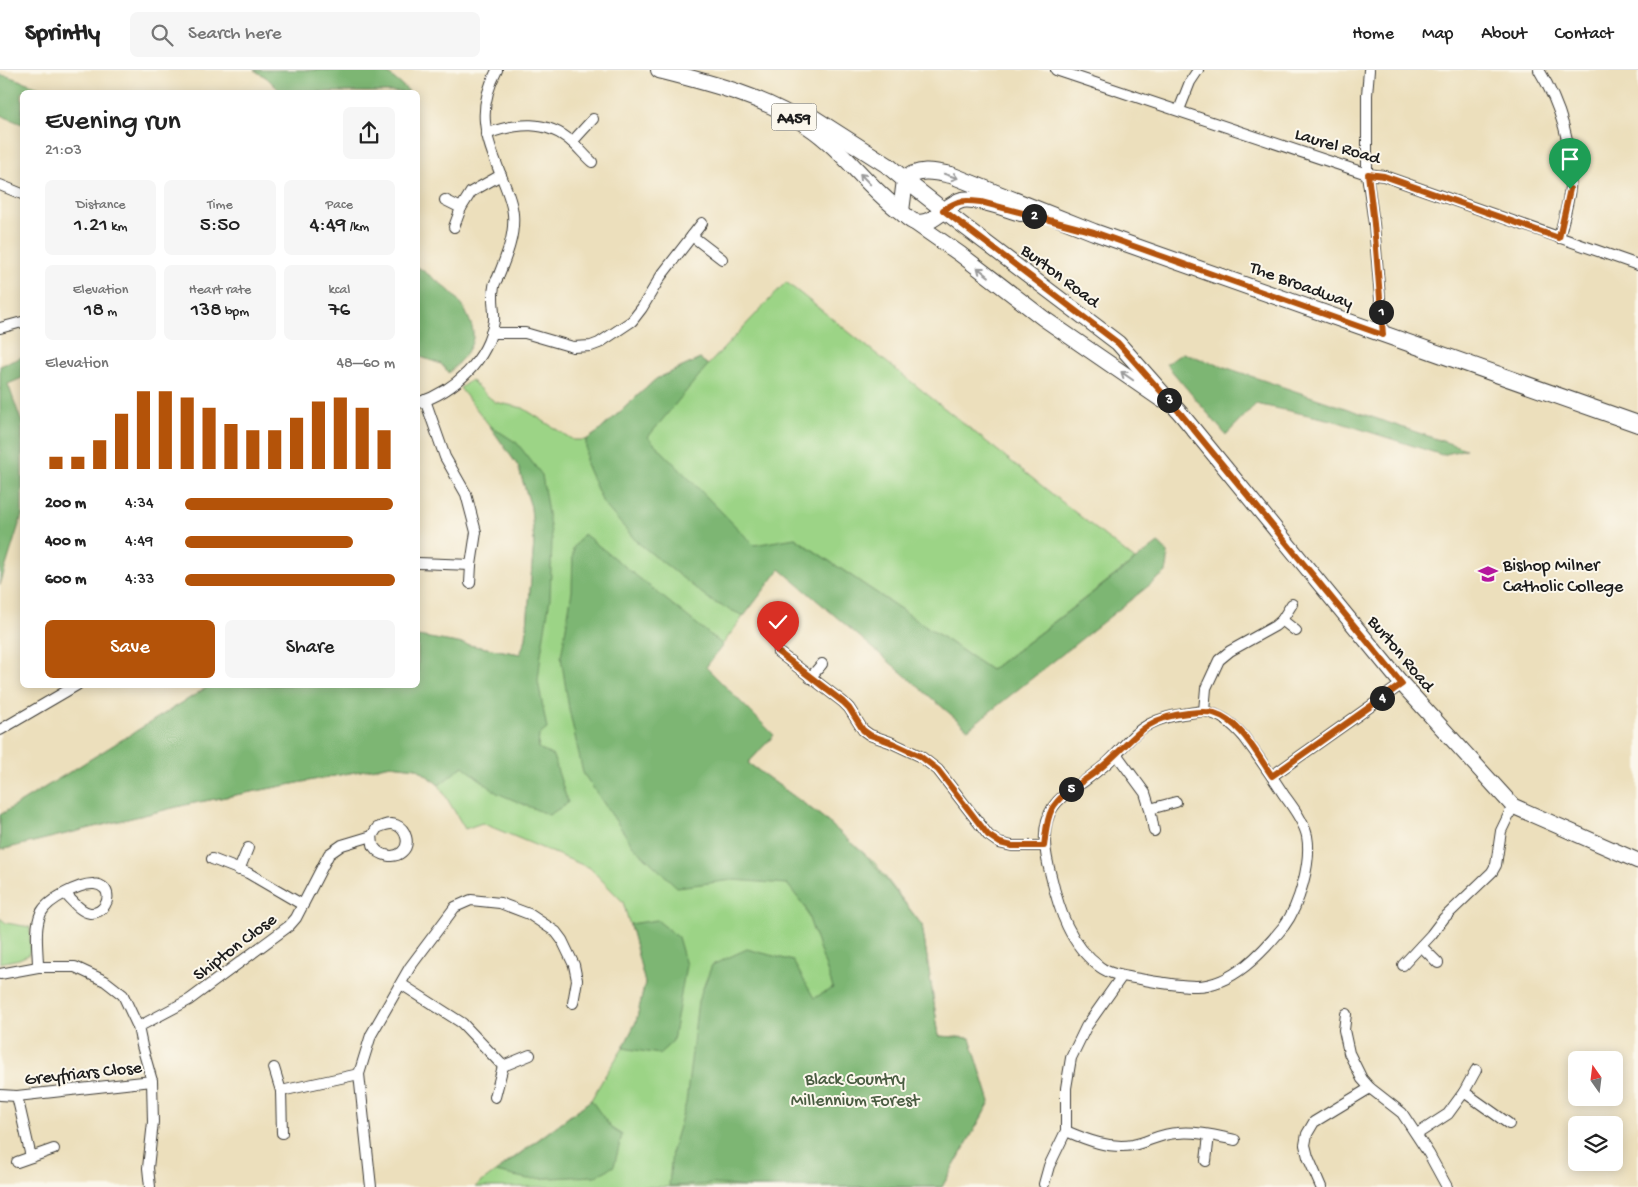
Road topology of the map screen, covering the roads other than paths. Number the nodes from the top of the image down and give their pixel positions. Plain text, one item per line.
1 (497, 70) edge
2 (658, 70) edge
3 (702, 70) edge
4 (1056, 70) edge
5 (1198, 70) edge
6 (1369, 70) edge
7 (1539, 70) edge
8 (1179, 110) junction
9 (593, 119) dead end
10 (486, 134) junction
11 (572, 142) junction
12 (592, 162) dead end
13 (501, 174) junction
14 (1368, 174) junction
15 (905, 180) junction
16 (0, 185) edge
17 (20, 193) edge
18 (445, 200) dead end
19 (461, 208) junction
20 (943, 210) junction
21 (901, 212) junction
22 (914, 222) junction
23 (702, 223) dead end
24 (454, 227) dead end
25 (1094, 232) junction
26 (975, 234) junction
27 (692, 236) junction
28 (1559, 238) junction
29 (722, 259) dead end
30 (1638, 265) edge
31 (1021, 302) junction
32 (20, 323) edge
33 (0, 328) edge
34 (491, 333) junction
35 (1383, 335) junction
36 (421, 401) edge
37 (1181, 414) junction
38 (1638, 424) edge
39 (420, 564) edge
40 (471, 565) junction
41 (470, 583) dead end
42 (1292, 604) dead end
43 (1282, 620) junction
44 (1296, 631) dead end
45 (778, 652) dead end
46 (822, 664) dead end
47 (810, 678) junction
48 (1402, 684) junction
49 (72, 688) edge
50 (1204, 711) junction
51 (0, 730) edge
52 (1117, 755) junction
53 (1272, 776) junction
54 (1176, 802) dead end
55 (1513, 806) junction
56 (1150, 809) junction
57 (1154, 831) dead end
58 (372, 836) dead end
59 (1044, 846) junction
60 (248, 848) dead end
61 (212, 860) dead end
62 (1638, 861) edge
63 (239, 870) junction
64 (65, 894) dead end
65 (303, 905) junction
66 (1421, 946) junction
67 (1438, 963) dead end
68 (1403, 965) dead end
69 (38, 967) junction
70 (0, 974) edge
71 (1122, 976) junction
72 (401, 984) junction
73 (573, 1003) dead end
74 (1346, 1014) dead end
75 (138, 1027) junction
76 (530, 1055) dead end
77 (503, 1066) junction
78 (274, 1068) dead end
79 (1476, 1070) dead end
80 (359, 1074) junction
81 (152, 1081) junction
82 (1370, 1088) junction
83 (281, 1091) junction
84 (1464, 1092) junction
85 (0, 1095) edge
86 (16, 1096) junction
87 (494, 1097) dead end
88 (1509, 1124) dead end
89 (1066, 1131) junction
90 (282, 1133) dead end
91 (1417, 1134) junction
92 (1209, 1135) junction
93 (1235, 1140) dead end
94 (54, 1149) dead end
95 (31, 1157) junction
96 (1206, 1161) dead end
97 (17, 1162) dead end
98 (1042, 1186) edge
99 (150, 1187) edge
100 (371, 1187) edge
101 (1321, 1187) edge
102 (1447, 1187) edge

1 - 10 street
21 -> 2 main road, A459
3 - 15 main road, A459
4 - 8 street, Laurel Road
5 - 8 street
6 - 14 street
7 - 28 street
8 - 14 street, Laurel Road
9 - 11 street
10 - 11 street
10 - 13 street
11 - 12 street
13 - 19 street
13 - 34 street
14 - 28 street, Laurel Road
14 - 35 street
15 - 20 main road, Burton Road
15 - 21 main road
15 -> 25 main road, The Broadway
16 - 17 street
18 - 19 street
19 - 24 street
20 - 22 main road, The Broadway
20 - 25 main road, The Broadway
20 - 26 main road, Burton Road
21 - 22 main road, A459
31 -> 22 main road, Burton Road
23 - 27 street
25 - 35 main road, The Broadway
26 - 31 main road
26 - 37 main road, Burton Road
27 - 29 street
27 - 34 street
28 - 30 street, Laurel Road
37 -> 31 main road, Burton Road
32 - 33 street
34 - 36 street
35 - 38 main road, The Broadway
36 - 40 street
37 - 48 main road, Burton Road
39 - 40 street
40 - 41 street
42 - 43 street
43 - 44 street
43 - 50 street
45 - 47 street
46 - 47 street
47 - 59 street
48 - 53 street
48 - 55 main road, Burton Road
49 - 51 street
50 - 52 street
50 - 53 street
52 - 56 street
52 - 59 street
53 - 71 street
54 - 56 street
55 - 62 main road, Burton Road
55 - 66 street
56 - 57 street
58 - 65 street, Shipton Close
59 - 71 street
60 - 63 street
61 - 63 street
63 - 65 street
64 - 69 street
65 - 75 street, Shipton Close
66 - 67 street
66 - 68 street
69 - 70 street
69 - 75 street
71 - 89 street
72 - 73 street
72 - 77 street
72 - 80 street
74 - 82 street
75 - 81 street
76 - 77 street
77 - 87 street
78 - 83 street
79 - 84 street
80 - 83 street
80 - 100 street
81 - 86 street, Greyfriars Close
81 - 99 street
82 - 91 street
82 - 101 street
83 - 90 street
84 - 88 street
84 - 91 street
85 - 86 street, Greyfriars Close
86 - 95 street, Greyfriars Close
89 - 92 street
89 - 98 street
91 - 102 street
92 - 93 street
92 - 96 street
94 - 95 street
95 - 97 street

